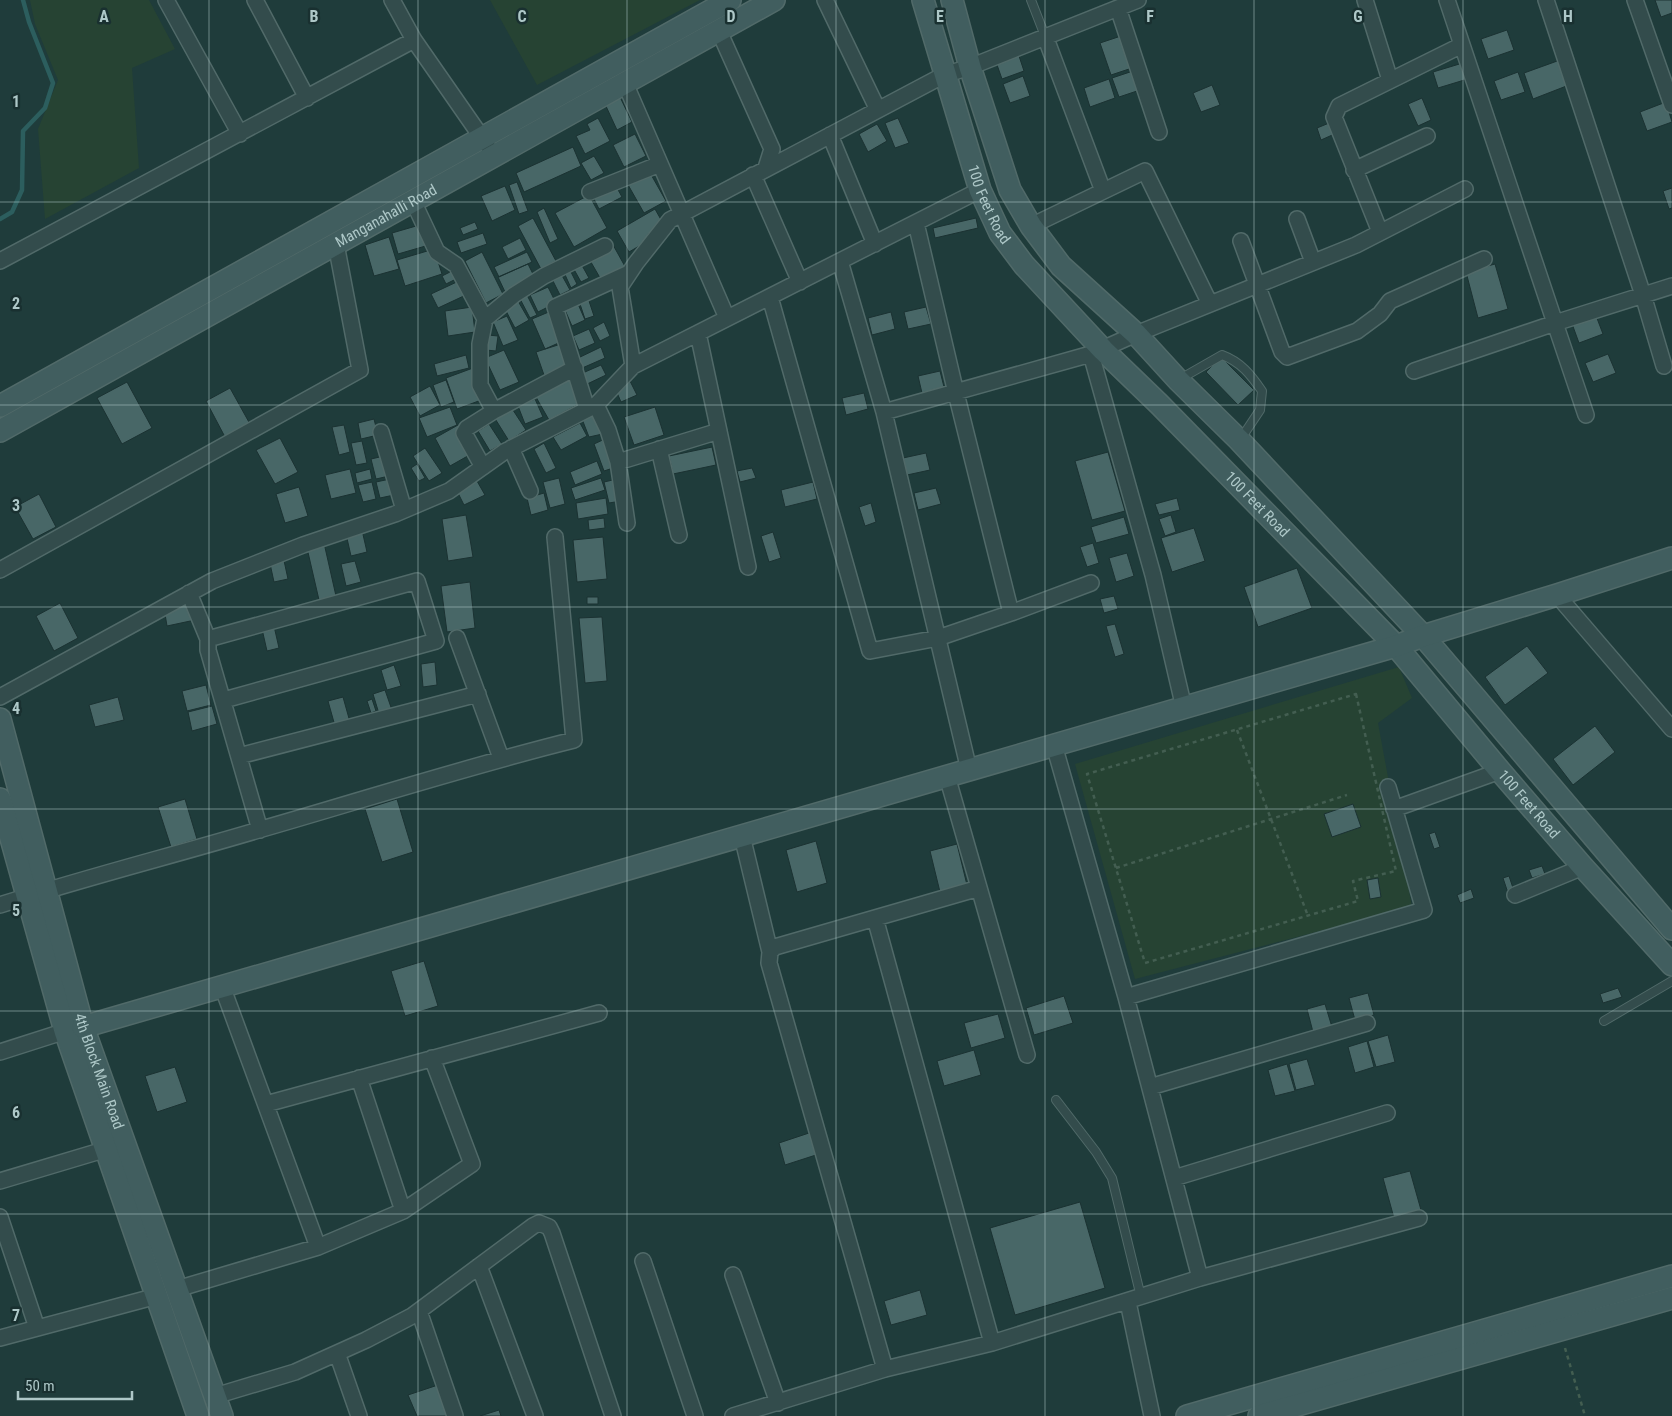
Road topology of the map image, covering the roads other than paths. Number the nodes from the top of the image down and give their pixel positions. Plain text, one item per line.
1 (166, 0) edge
2 (254, 0) edge
3 (392, 0) edge
4 (730, 0) edge
5 (774, 0) edge
6 (825, 0) edge
7 (923, 0) edge
8 (952, 0) edge
9 (1031, 0) edge
10 (1138, 0) edge
11 (1365, 0) edge
12 (1447, 0) edge
13 (1546, 0) edge
14 (1635, 0) edge
15 (1118, 8) junction
16 (719, 31) junction
17 (1045, 36) junction
18 (414, 40) junction
19 (1462, 45) junction
20 (970, 67) junction
21 (944, 75) junction
22 (1390, 80) junction
23 (625, 83) junction
24 (307, 98) junction
25 (1672, 104) edge
26 (878, 110) junction
27 (1159, 132) dead end
28 (240, 134) junction
29 (830, 135) junction
30 (1428, 136) dead end
31 (482, 137) junction
32 (494, 156) junction
33 (660, 164) junction
34 (1354, 170) junction
35 (760, 172) junction
36 (1465, 189) dead end
37 (980, 190) junction
38 (1103, 191) junction
39 (590, 192) dead end
40 (413, 201) junction
41 (682, 214) junction
42 (1297, 219) dead end
43 (916, 223) junction
44 (1031, 226) junction
45 (1380, 232) junction
46 (1241, 241) dead end
47 (336, 244) junction
48 (875, 244) junction
49 (605, 246) dead end
50 (1484, 259) dead end
51 (840, 261) junction
52 (0, 262) edge
53 (1313, 262) junction
54 (630, 273) junction
55 (800, 282) junction
56 (1257, 285) junction
57 (1672, 286) edge
58 (1643, 295) junction
59 (770, 297) junction
60 (1210, 304) junction
61 (727, 318) junction
62 (485, 319) junction
63 (1555, 323) junction
64 (698, 333) junction
65 (1136, 334) junction
66 (1097, 352) junction
67 (633, 366) junction
68 (1664, 366) dead end
69 (575, 368) junction
70 (1414, 370) dead end
71 (1178, 380) junction
72 (956, 393) junction
73 (0, 406) edge
74 (592, 407) junction
75 (494, 411) junction
76 (884, 412) junction
77 (1586, 415) dead end
78 (0, 431) edge
79 (719, 431) junction
80 (381, 432) dead end
81 (1239, 440) junction
82 (511, 448) junction
83 (659, 449) junction
84 (618, 462) junction
85 (483, 466) junction
86 (530, 491) dead end
87 (404, 510) junction
88 (627, 523) dead end
89 (679, 535) dead end
90 (554, 537) dead end
91 (1672, 558) edge
92 (748, 567) dead end
93 (0, 570) edge
94 (1091, 583) dead end
95 (189, 593) junction
96 (1557, 595) junction
97 (1011, 613) junction
98 (1423, 636) junction
99 (457, 638) dead end
100 (938, 638) junction
101 (208, 640) junction
102 (1396, 646) junction
103 (478, 694) junction
104 (0, 697) edge
105 (224, 700) junction
106 (1184, 708) junction
107 (0, 719) edge
108 (1672, 729) edge
109 (1054, 745) junction
110 (239, 756) junction
111 (501, 758) junction
112 (969, 770) junction
113 (1500, 771) junction
114 (947, 776) junction
115 (1388, 787) dead end
116 (1, 807) edge
117 (1394, 809) junction
118 (260, 830) junction
119 (742, 836) junction
120 (1584, 867) junction
121 (979, 888) junction
122 (36, 893) junction
123 (1515, 895) dead end
124 (0, 905) edge
125 (875, 918) junction
126 (1672, 928) edge
127 (770, 952) junction
128 (1672, 965) edge
129 (1672, 982) edge
130 (222, 986) junction
131 (1126, 997) junction
132 (599, 1013) dead end
133 (1604, 1021) dead end
134 (1368, 1023) dead end
135 (74, 1029) junction
136 (0, 1052) edge
137 (1027, 1055) dead end
138 (432, 1058) junction
139 (359, 1078) junction
140 (1150, 1088) junction
141 (1056, 1100) dead end
142 (266, 1104) junction
143 (1387, 1113) dead end
144 (107, 1149) junction
145 (1174, 1178) junction
146 (0, 1181) edge
147 (404, 1211) junction
148 (0, 1217) edge
149 (1419, 1218) dead end
150 (318, 1247) junction
151 (643, 1261) dead end
152 (479, 1266) junction
153 (733, 1275) dead end
154 (1672, 1276) edge
155 (1200, 1278) junction
156 (167, 1292) junction
157 (1672, 1298) edge
158 (1134, 1299) junction
159 (419, 1311) junction
160 (37, 1328) junction
161 (0, 1338) edge
162 (992, 1343) junction
163 (337, 1353) junction
164 (885, 1369) junction
165 (215, 1396) junction
166 (778, 1403) junction
167 (198, 1416) edge
168 (222, 1416) edge
169 (358, 1416) edge
170 (455, 1416) edge
171 (535, 1416) edge
172 (613, 1416) edge
173 (695, 1416) edge
174 (733, 1416) edge
175 (1152, 1416) edge
176 (1187, 1416) edge
177 (1259, 1416) edge

1 - 28 street
2 - 24 street
3 - 18 street
4 - 31 street, Manganahalli Road
5 - 16 street, Manganahalli Road
6 - 26 street
7 - 21 street, 100 Feet Road
8 - 20 street, 100 Feet Road
9 - 17 lane
10 - 15 street
11 - 22 street
12 - 19 street
13 - 58 street
14 - 25 street
15 - 17 street
15 - 27 street
16 - 23 street, Manganahalli Road
16 - 35 street
17 - 20 street
17 - 38 street
18 - 24 street
18 - 31 street
19 - 22 street
19 - 63 street
20 - 21 street
20 - 44 street, 100 Feet Road
21 - 26 street
21 - 37 street, 100 Feet Road
22 - 34 street
23 - 32 street, Manganahalli Road
23 - 33 street
24 - 28 street
26 - 29 street
28 - 52 street
29 - 35 street
29 - 48 street
30 - 34 street
31 - 32 street
31 - 73 street, Manganahalli Road
32 - 40 street, Manganahalli Road
33 - 39 street
33 - 41 street
34 - 45 street
35 - 41 street
35 - 55 street
36 - 45 street
37 - 43 street
37 - 66 street, 100 Feet Road
38 - 44 street
38 - 60 street
40 - 47 street, Manganahalli Road
40 - 62 street
41 - 54 street
41 - 61 street
42 - 53 street
43 - 48 street
43 - 72 street
44 - 65 street, 100 Feet Road
45 - 53 street
46 - 56 street
47 - 78 street, Manganahalli Road
47 - 93 street
48 - 51 street
49 - 62 street
50 - 56 street
51 - 55 street
51 - 76 street
53 - 56 street
54 - 67 street
54 - 69 street
55 - 59 street
56 - 60 street
57 - 58 street
58 - 63 street
58 - 68 street
59 - 61 street
59 - 100 street
60 - 65 street
61 - 64 street
62 - 75 street
63 - 70 street
63 - 77 street
64 - 67 street
64 - 79 street
65 - 66 street
65 - 71 street, 100 Feet Road
66 - 72 street
66 - 102 street, 100 Feet Road
66 - 106 street
67 - 74 street
69 - 74 street
69 - 75 street
71 - 81 street, 100 Feet Road
71 - 81 lane
72 - 76 street
72 - 97 street
74 - 82 street
74 - 84 street
75 - 85 street
76 - 100 street
79 - 83 street
79 - 92 street
80 - 87 street
81 - 98 street, 100 Feet Road
82 - 85 street
82 - 86 street
83 - 84 street
83 - 89 street
84 - 88 street
85 - 87 street
87 - 95 street
90 - 111 street
91 - 96 street
94 - 97 street
95 - 101 street
95 - 104 street
96 - 98 street
96 - 108 street
97 - 100 street
98 - 102 street
98 - 126 street, 100 Feet Road
99 - 103 street
100 - 112 street
101 - 105 street
101 - 105 street
102 - 106 street
102 - 113 street, 100 Feet Road
103 - 110 street
103 - 111 street
105 - 110 street
106 - 109 street
107 - 122 street, 4th Block Main Road
109 - 112 street
109 - 131 street
110 - 118 street
111 - 118 street
112 - 114 street
113 - 117 street
113 - 120 street, 100 Feet Road
114 - 119 street
114 - 121 street
115 - 117 street
116 - 122 street, 4th Block Main Road
117 - 131 street
118 - 122 street
119 - 127 street
119 - 130 street
120 - 123 street
120 - 128 street, 100 Feet Road
121 - 125 street
121 - 137 street
122 - 124 street
122 - 135 street, 4th Block Main Road
125 - 127 street
125 - 162 street
127 - 164 street
129 - 133 lane
130 - 135 street
130 - 142 street
131 - 140 street
132 - 138 street
134 - 140 street
135 - 136 street
135 - 144 street, 4th Block Main Road
135 - 156 street, 4th Block Main Road
138 - 139 street
138 - 147 street
139 - 142 street
139 - 147 street
140 - 145 street
141 - 158 lane
142 - 150 street
143 - 145 street
144 - 146 street
144 - 156 street, 4th Block Main Road
145 - 155 street
147 - 150 street
148 - 160 street
149 - 155 street
150 - 156 street
151 - 173 street
152 - 159 street
152 - 171 street
152 - 172 street
153 - 166 street
154 - 176 street
155 - 158 street
156 - 160 street
156 - 165 street, 4th Block Main Road
156 - 167 street, 4th Block Main Road
157 - 177 street
158 - 162 street
158 - 175 street
159 - 163 street
159 - 170 street
160 - 161 street
162 - 164 street
163 - 165 street
163 - 169 street
164 - 166 street
165 - 168 street, 4th Block Main Road
166 - 174 street

